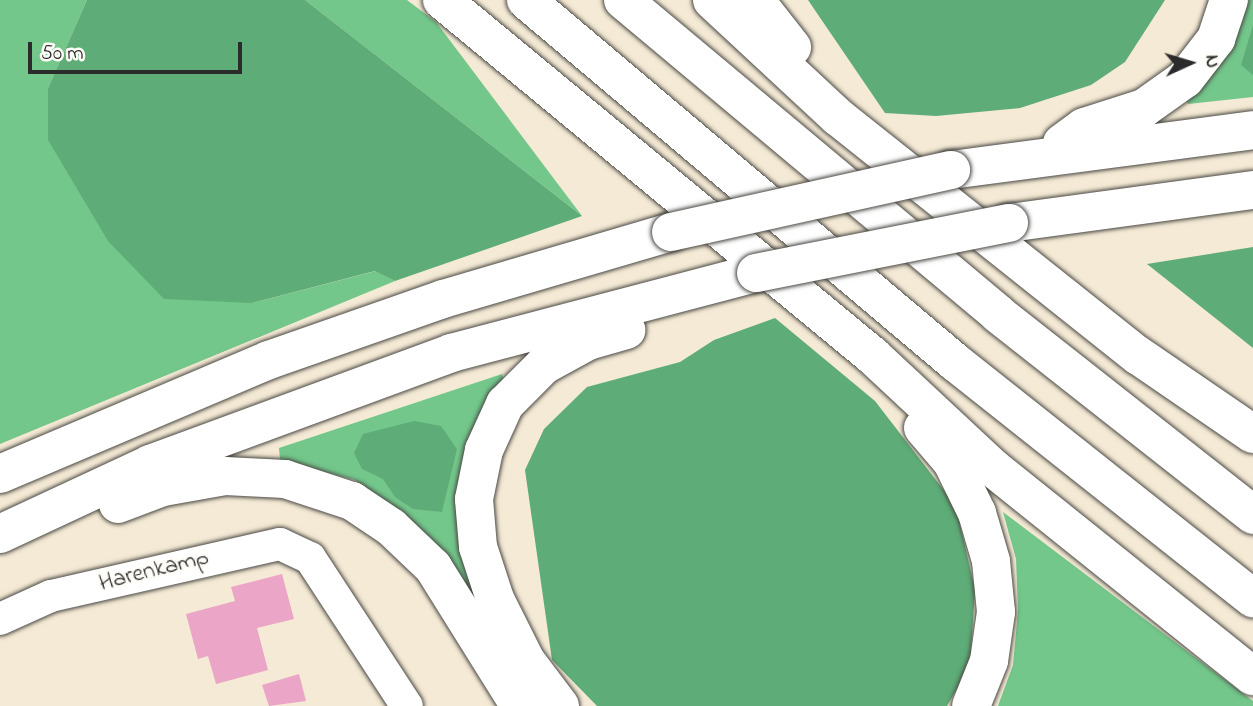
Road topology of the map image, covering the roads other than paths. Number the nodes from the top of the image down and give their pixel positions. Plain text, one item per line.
1 (442, 0) edge
2 (526, 0) edge
3 (623, 0) edge
4 (712, 0) edge
5 (755, 0) edge
6 (1230, 0) edge
7 (838, 117) junction
8 (1253, 130) edge
9 (1044, 156) junction
10 (1253, 190) edge
11 (743, 276) junction
12 (873, 356) junction
13 (1253, 434) edge
14 (7, 468) edge
15 (61, 505) junction
16 (1253, 514) edge
17 (0, 534) edge
18 (1253, 598) edge
19 (0, 619) edge
20 (1253, 676) edge
21 (407, 706) edge
22 (520, 706) edge
23 (559, 706) edge
24 (971, 706) edge

1 - 12 highway
2 - 18 highway
3 - 16 highway
4 - 7 highway
5 - 7 highway
6 - 9 highway
7 - 13 highway
8 - 9 highway
9 - 14 highway, bridge
10 - 11 highway, bridge
11 - 15 highway
11 - 23 highway
12 - 20 highway
12 - 24 highway
15 - 17 highway
15 - 22 highway
19 - 21 street, Harenkamp

